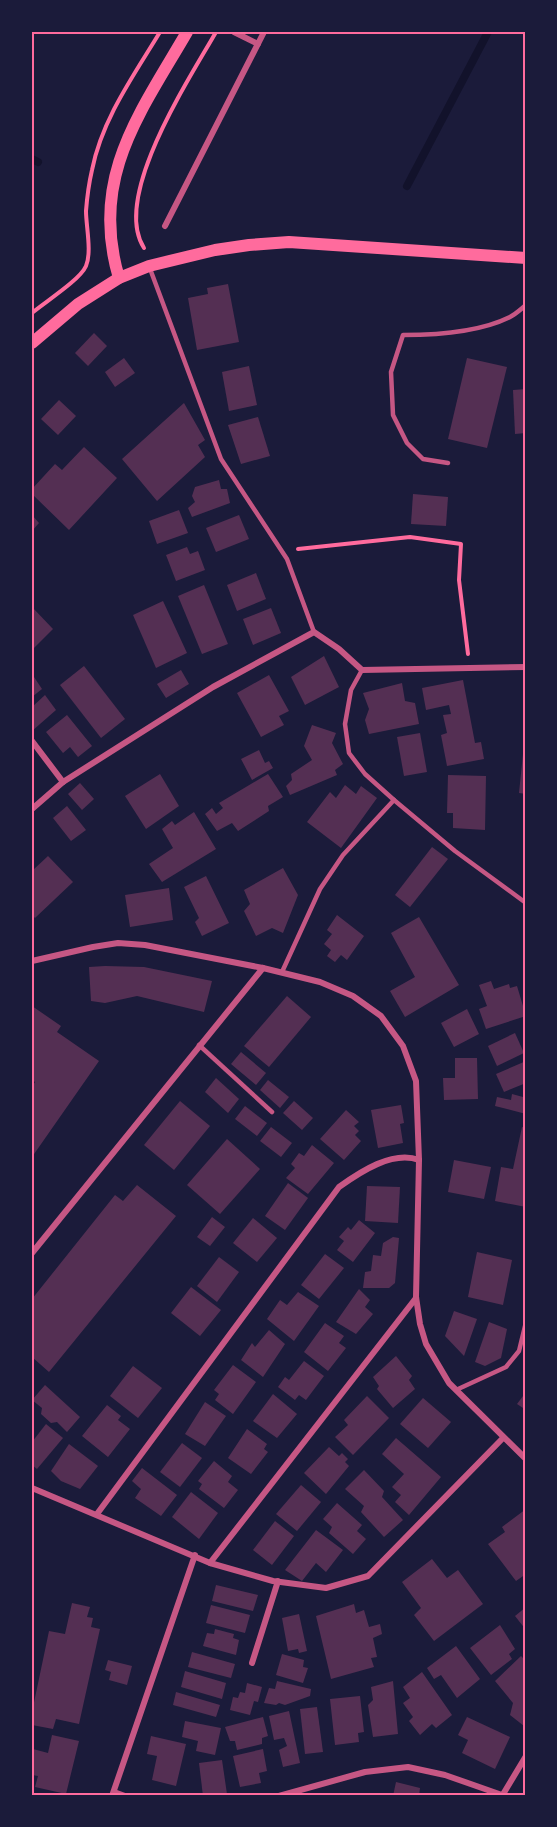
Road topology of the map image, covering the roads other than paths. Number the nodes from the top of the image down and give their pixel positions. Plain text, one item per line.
1 (187, 32) edge
2 (234, 32) edge
3 (264, 32) edge
4 (258, 44) junction
5 (165, 226) dead end
6 (525, 258) edge
7 (148, 266) junction
8 (119, 278) junction
9 (525, 305) edge
10 (32, 343) edge
11 (448, 463) dead end
12 (314, 632) junction
13 (525, 667) edge
14 (362, 670) junction
15 (32, 741) edge
16 (63, 782) junction
17 (394, 800) junction
18 (32, 809) edge
19 (525, 903) edge
20 (32, 961) edge
21 (262, 968) junction
22 (282, 972) junction
23 (199, 1045) junction
24 (272, 1112) dead end
25 (419, 1160) junction
26 (32, 1253) edge
27 (416, 1297) junction
28 (525, 1322) edge
29 (456, 1390) junction
30 (503, 1438) junction
31 (525, 1460) edge
32 (32, 1488) edge
33 (97, 1514) junction
34 (195, 1555) junction
35 (210, 1563) junction
36 (278, 1581) junction
37 (252, 1663) dead end
38 (525, 1756) edge
39 (113, 1794) edge
40 (502, 1795) edge
41 (125, 1796) edge
42 (279, 1796) edge

1 - 8 main road
2 - 4 street
3 - 4 street
4 - 5 street
6 - 7 main road
7 - 8 main road
7 - 12 lane
8 - 10 main road
9 - 11 lane
12 - 14 street
12 - 16 street
13 - 14 street
14 - 17 lane
15 - 16 street
16 - 18 street
17 - 19 lane
17 - 22 lane
20 - 21 street
21 - 22 street
21 - 23 street
22 - 25 street
23 - 24 lane
23 - 26 street
25 - 27 street
25 - 33 street
27 - 29 street
27 - 35 street
28 - 29 lane
29 - 30 street
30 - 31 street
30 - 36 street
32 - 33 street
33 - 34 street
34 - 35 street
34 - 39 street
35 - 36 street
36 - 37 street
38 - 40 street
39 - 41 street
40 - 42 street

